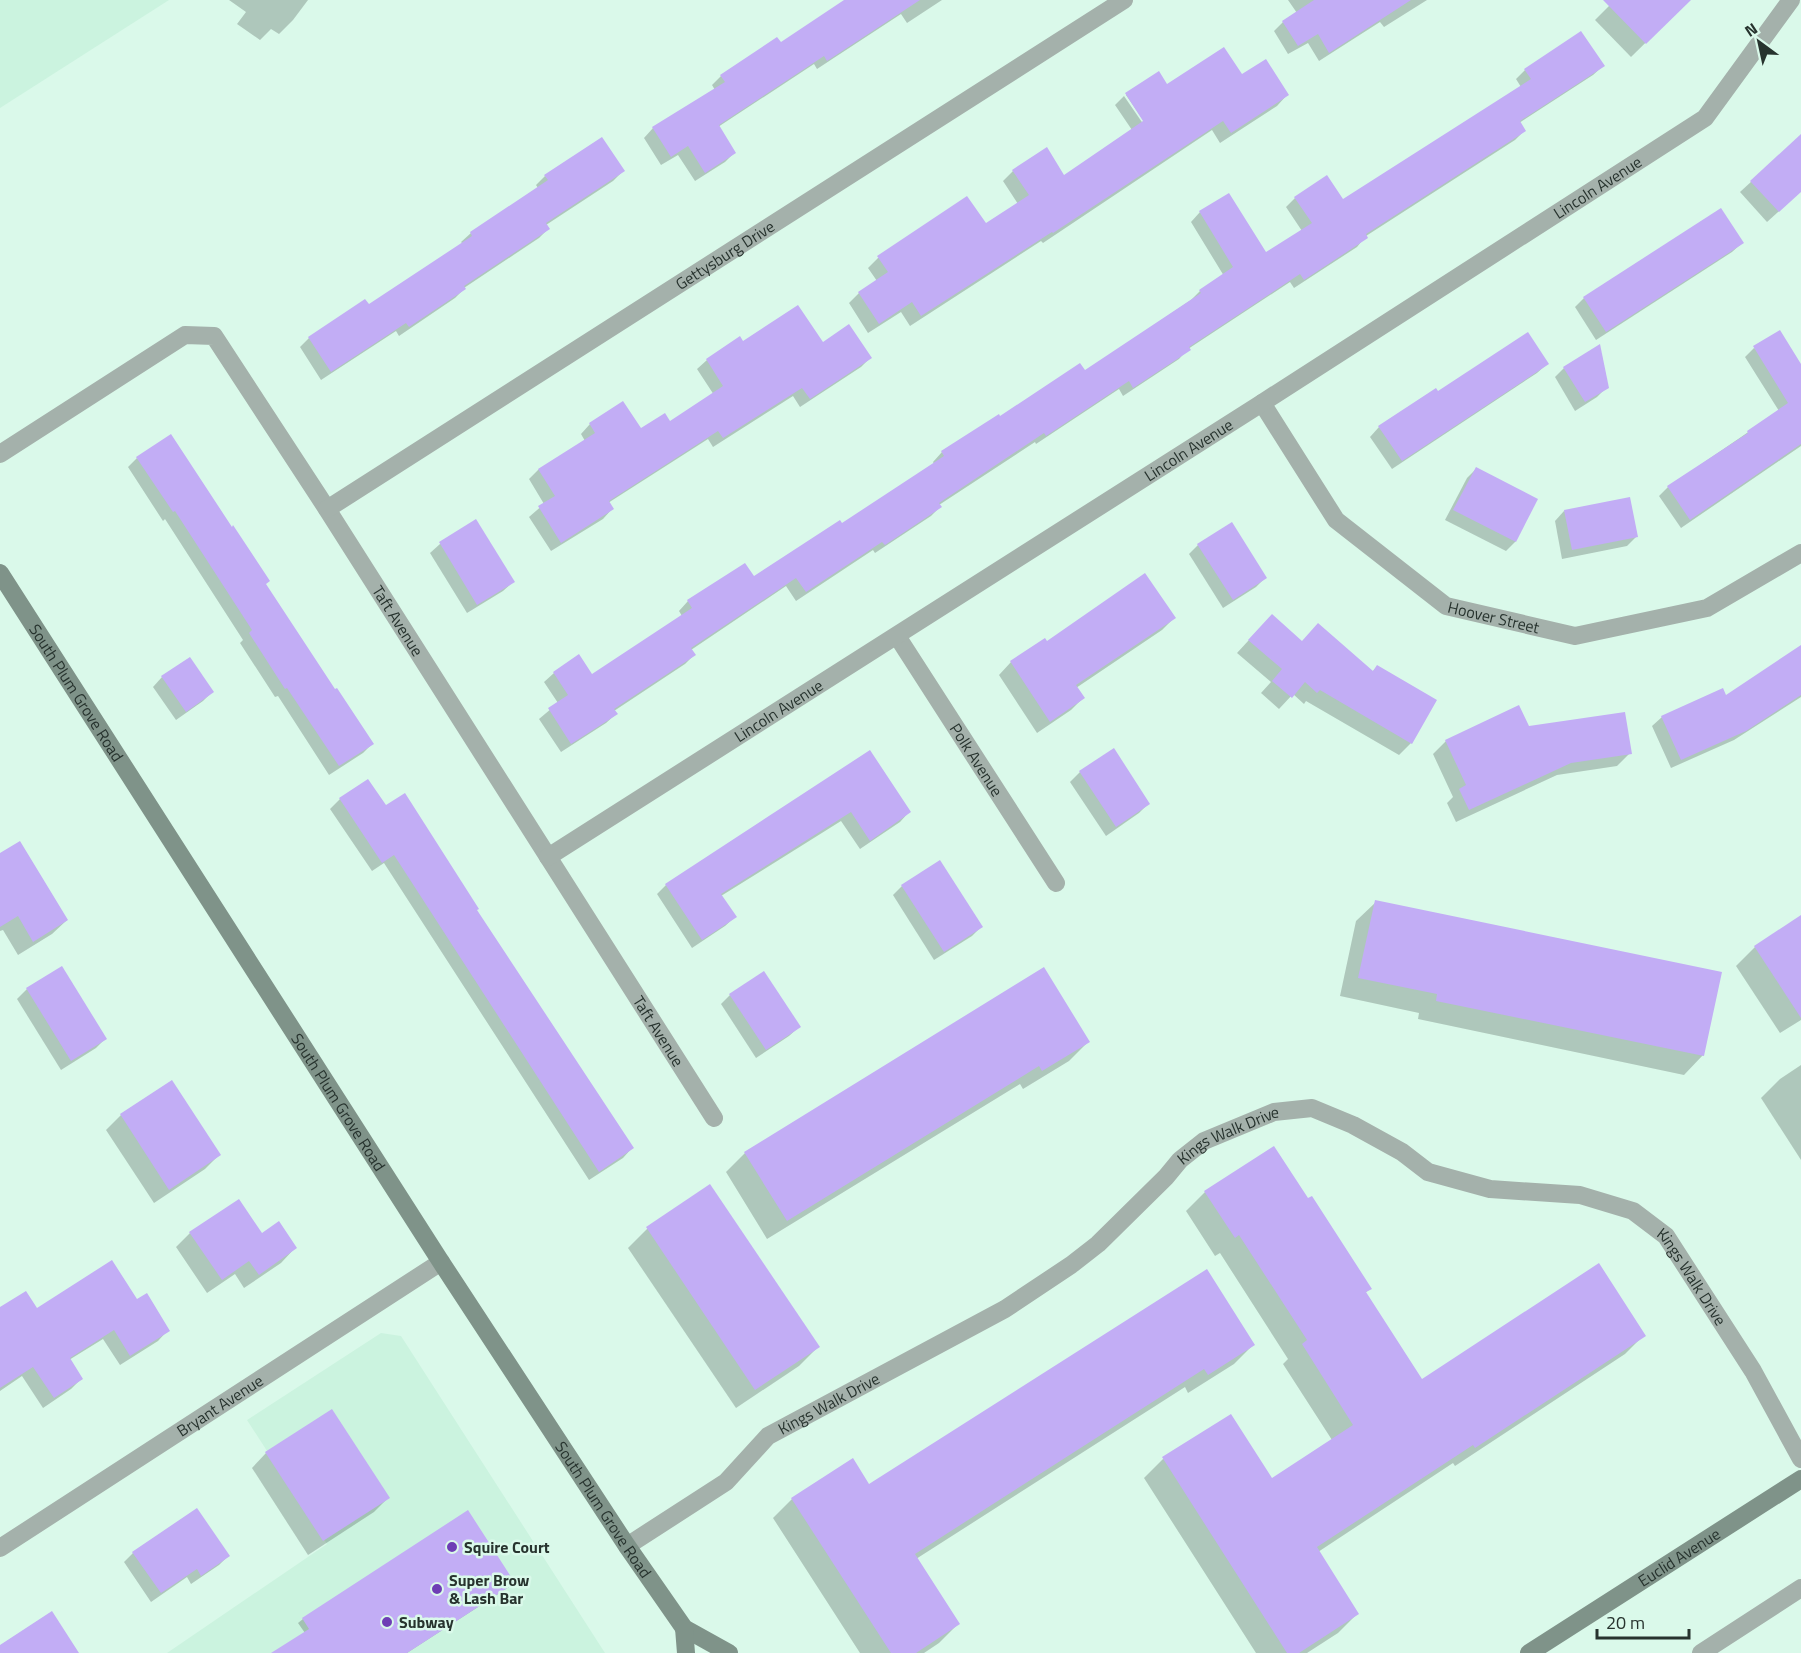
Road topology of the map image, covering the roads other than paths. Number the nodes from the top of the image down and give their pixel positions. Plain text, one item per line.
1 (1124, 0) edge
2 (1791, 0) edge
3 (1262, 403) junction
4 (0, 454) edge
5 (327, 509) junction
6 (1801, 553) edge
7 (0, 573) edge
8 (897, 636) junction
9 (548, 857) junction
10 (1056, 883) dead end
11 (714, 1118) dead end
12 (441, 1262) junction
13 (1801, 1460) edge
14 (1801, 1479) edge
15 (627, 1546) junction
16 (0, 1548) edge
17 (1801, 1588) edge
18 (684, 1628) junction
19 (686, 1653) edge
20 (729, 1653) edge
21 (1528, 1653) edge
22 (1701, 1653) edge

1 - 5 street, Gettysburg Drive
2 - 3 street, Lincoln Avenue
3 - 6 street, Hoover Street
3 - 8 street, Lincoln Avenue
4 - 5 street, Taft Avenue
5 - 9 street, Taft Avenue
7 - 12 main road, South Plum Grove Road
8 - 9 street, Lincoln Avenue
8 - 10 street, Polk Avenue
9 - 11 street, Taft Avenue
12 - 15 main road, South Plum Grove Road
12 - 16 street, Bryant Avenue
13 - 15 street, Kings Walk Drive
14 - 21 main road, Euclid Avenue
15 - 18 main road, South Plum Grove Road
17 - 22 street
18 - 19 main road
18 - 20 main road, South Plum Grove Road

